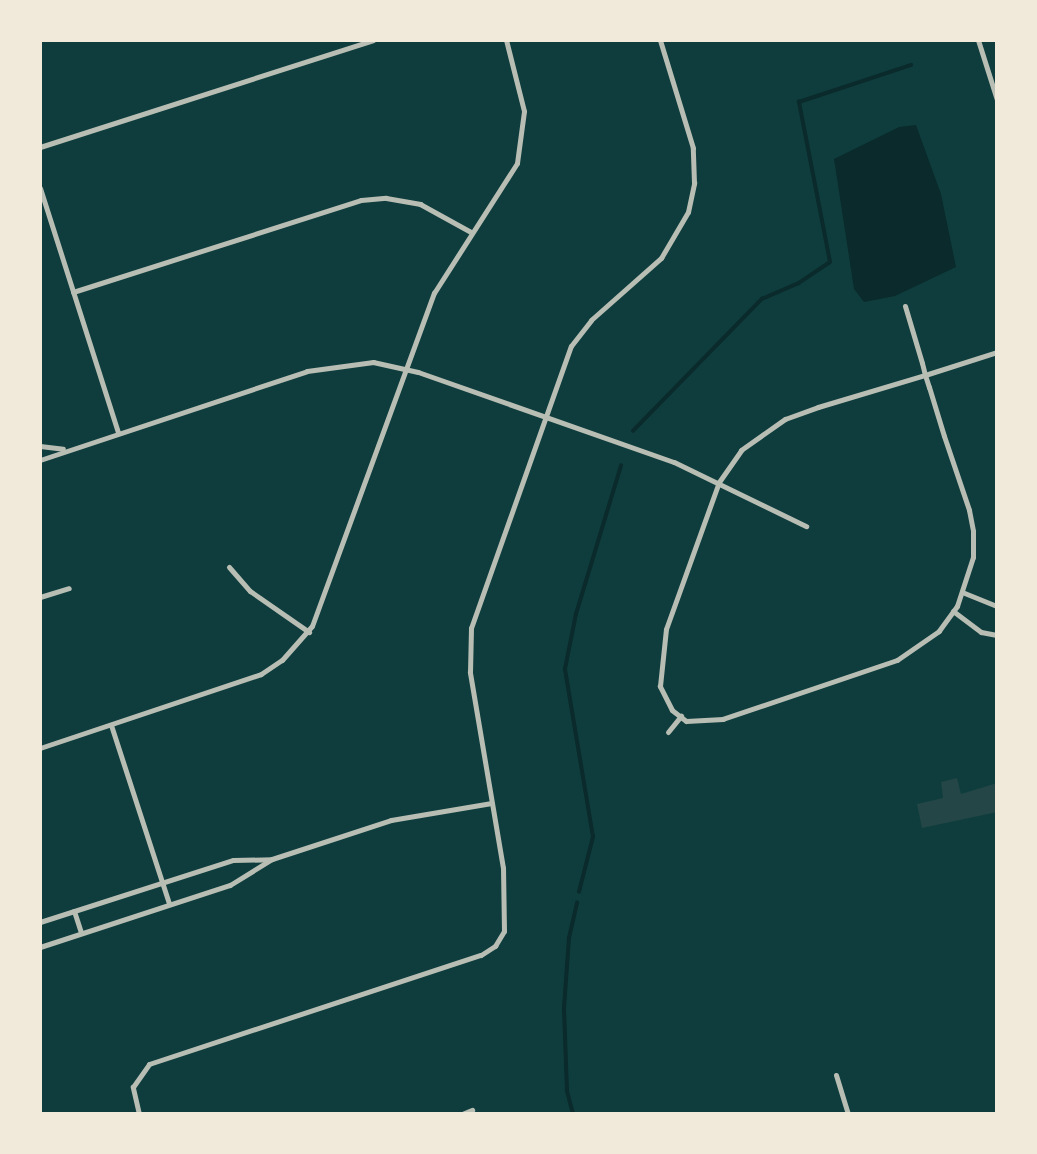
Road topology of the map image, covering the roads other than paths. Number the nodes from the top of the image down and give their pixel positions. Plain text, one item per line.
1 (373, 40) edge
2 (506, 40) edge
3 (660, 40) edge
4 (978, 40) edge
5 (997, 100) edge
6 (40, 147) edge
7 (40, 188) edge
8 (471, 232) junction
9 (73, 292) junction
10 (905, 306) dead end
11 (997, 352) edge
12 (405, 368) junction
13 (925, 375) junction
14 (545, 416) junction
15 (118, 433) junction
16 (40, 446) edge
17 (63, 449) junction
18 (40, 460) edge
19 (719, 482) junction
20 (806, 526) dead end
21 (229, 567) dead end
22 (69, 588) dead end
23 (962, 592) junction
24 (40, 597) edge
25 (997, 606) edge
26 (953, 611) junction
27 (309, 632) junction
28 (997, 635) edge
29 (681, 716) junction
30 (111, 725) junction
31 (668, 732) dead end
32 (40, 748) edge
33 (492, 803) junction
34 (272, 859) junction
35 (163, 882) junction
36 (169, 904) junction
37 (74, 911) junction
38 (40, 922) edge
39 (81, 933) junction
40 (40, 947) edge
41 (836, 1075) dead end
42 (472, 1110) dead end
43 (139, 1114) edge
44 (462, 1114) edge
45 (848, 1114) edge

1 - 6 street
2 - 8 street
3 - 14 street
4 - 5 street
7 - 9 street
8 - 9 street
8 - 12 street
9 - 15 street
10 - 13 street
11 - 13 street
12 - 14 street
12 - 15 street
12 - 27 street
13 - 19 street
13 - 23 street
14 - 19 street
14 - 33 street
15 - 17 street
16 - 17 street
17 - 18 street
19 - 20 street
19 - 29 street
21 - 27 street
22 - 24 street
23 - 25 street
23 - 26 street
26 - 28 street
26 - 29 street
27 - 30 street
29 - 31 street
30 - 32 street
30 - 35 street
33 - 34 street
33 - 43 street
34 - 35 street
34 - 36 street
35 - 36 street
35 - 37 street
36 - 39 street
37 - 38 street
37 - 39 street
39 - 40 street
41 - 45 street
42 - 44 street

